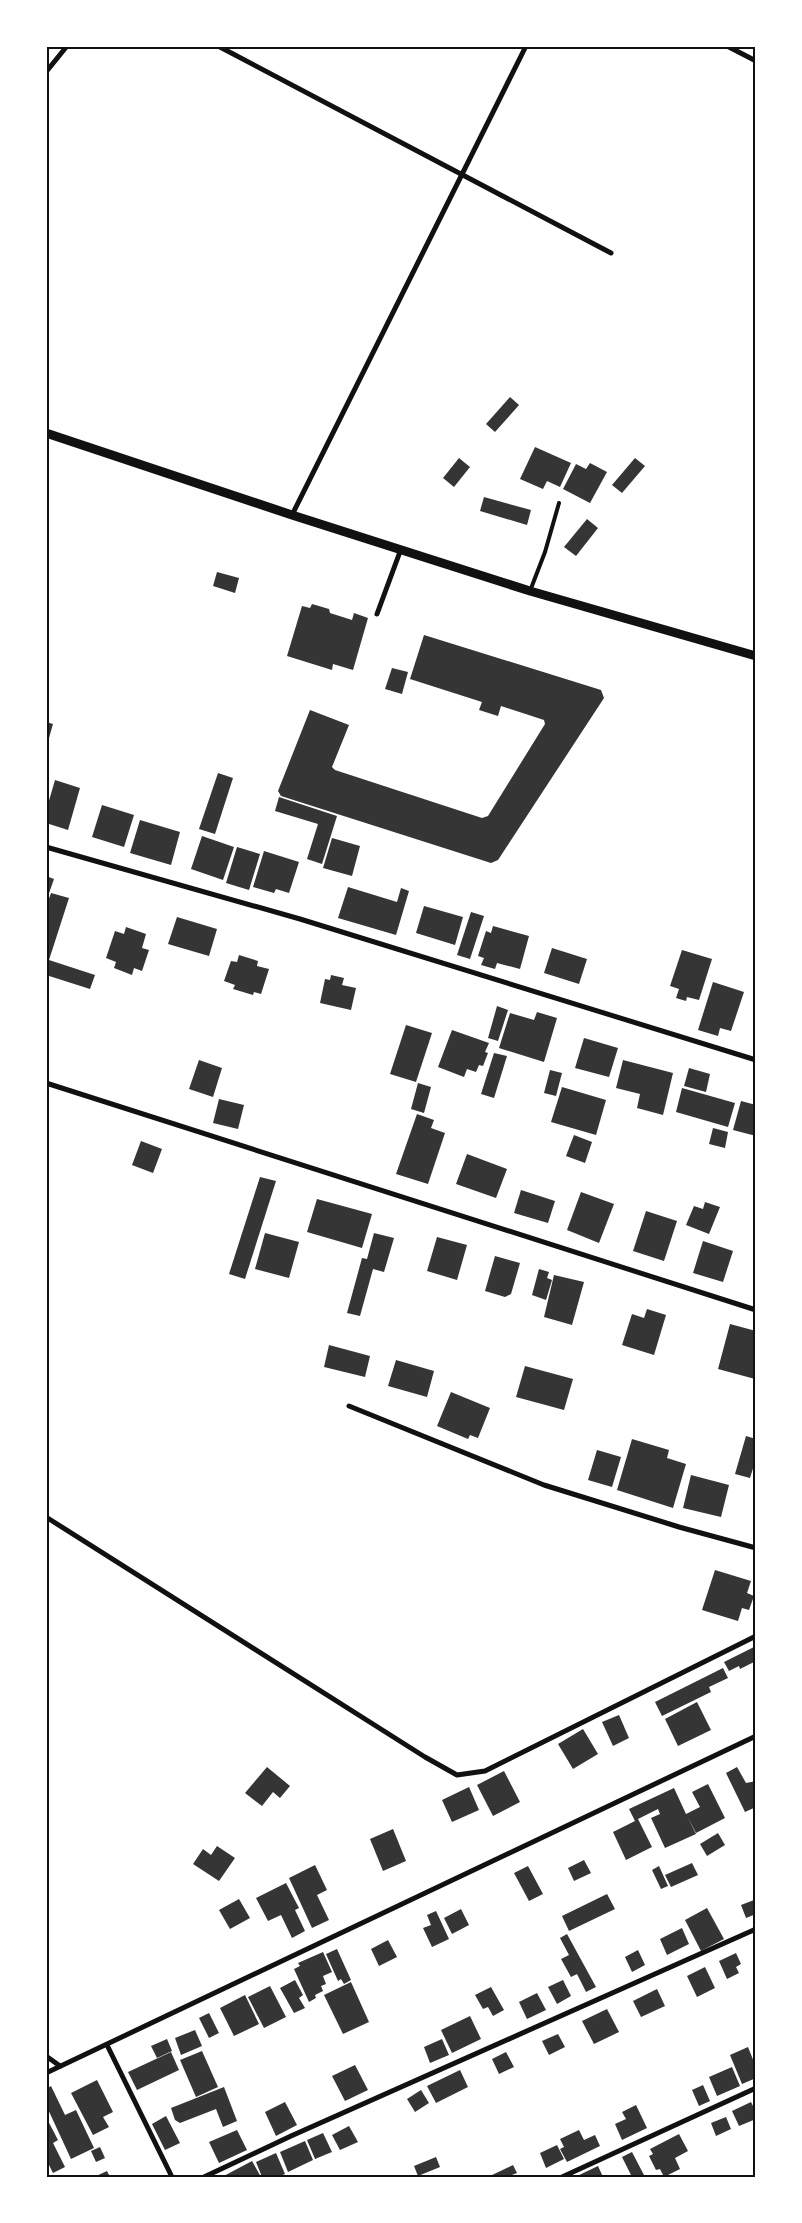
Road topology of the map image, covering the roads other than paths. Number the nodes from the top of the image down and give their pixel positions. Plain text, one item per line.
1 (67, 46) edge
2 (218, 46) edge
3 (526, 46) edge
4 (727, 46) edge
5 (756, 61) edge
6 (46, 72) edge
7 (462, 173) junction
8 (612, 253) dead end
9 (46, 432) edge
10 (559, 503) dead end
11 (292, 515) junction
12 (401, 549) junction
13 (530, 591) junction
14 (377, 614) dead end
15 (756, 656) edge
16 (46, 847) edge
17 (756, 1060) edge
18 (46, 1083) edge
19 (756, 1310) edge
20 (349, 1406) dead end
21 (46, 1517) edge
22 (756, 1548) edge
23 (756, 1636) edge
24 (756, 1736) edge
25 (756, 1929) edge
26 (107, 2045) junction
27 (46, 2056) edge
28 (60, 2066) junction
29 (46, 2073) edge
30 (756, 2088) edge
31 (172, 2177) edge
32 (204, 2177) edge
33 (562, 2177) edge

1 - 6 street
2 - 7 street
3 - 7 street
4 - 5 street
7 - 8 street
7 - 11 street
9 - 11 street
10 - 13 lane
11 - 12 street
12 - 13 street
12 - 14 street
13 - 15 street
16 - 17 street
18 - 19 street
20 - 22 street
21 - 23 street
24 - 26 street
25 - 32 street
26 - 28 street
26 - 31 street
27 - 28 street
28 - 29 street
30 - 33 street

